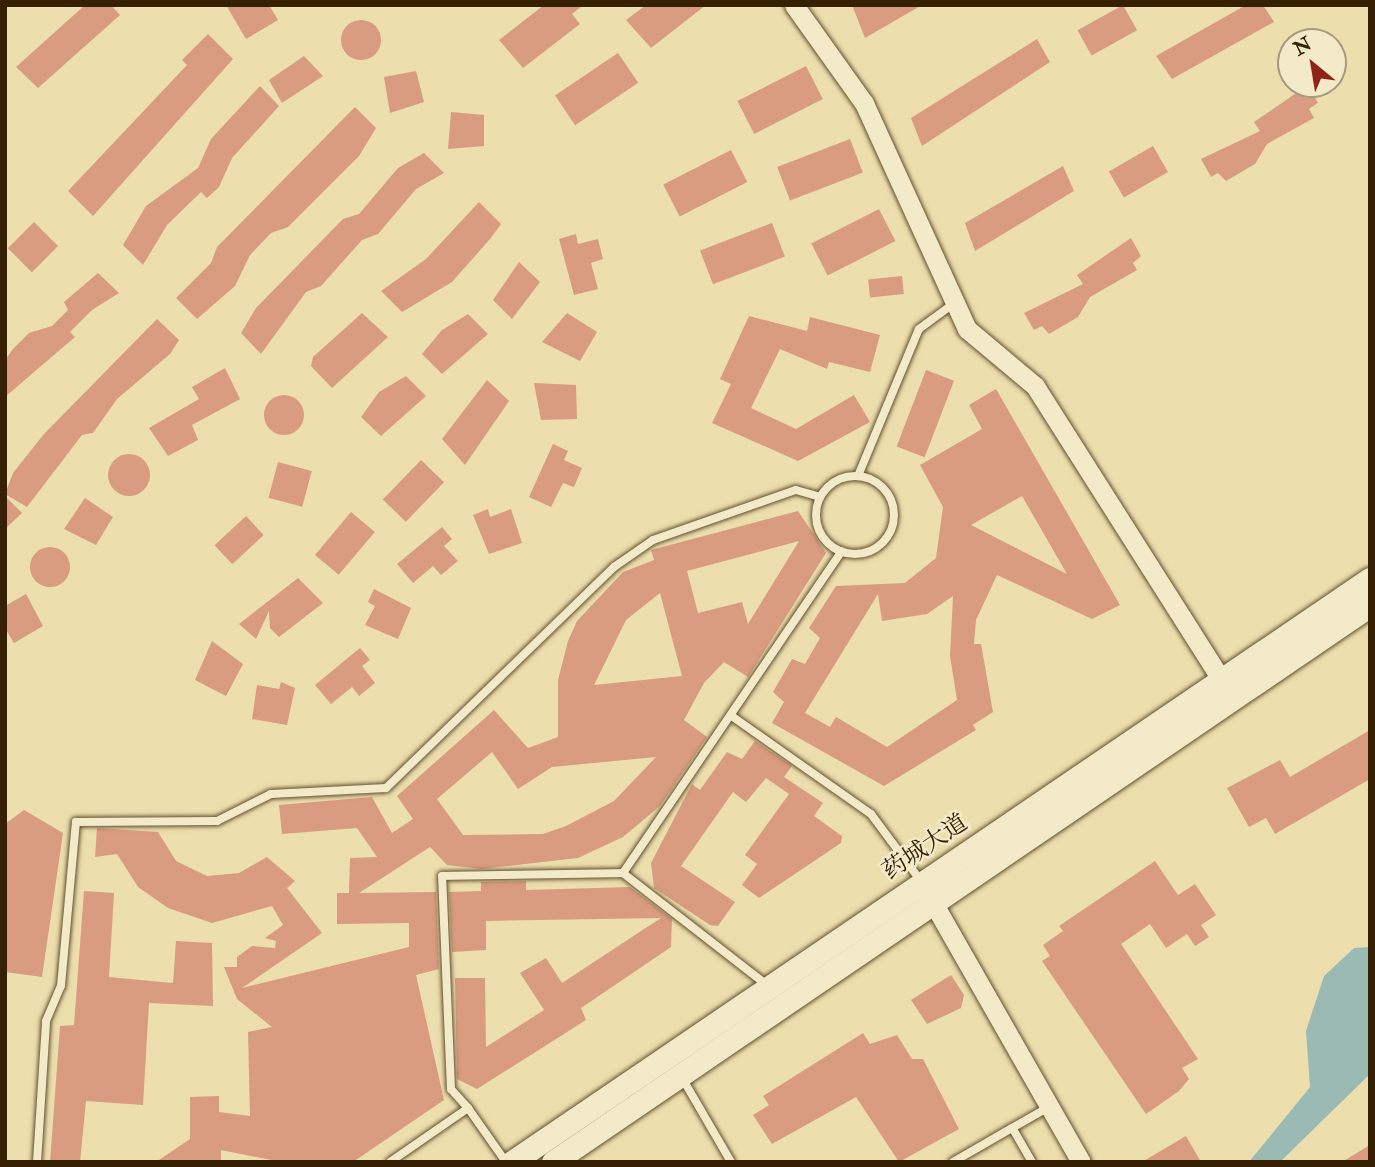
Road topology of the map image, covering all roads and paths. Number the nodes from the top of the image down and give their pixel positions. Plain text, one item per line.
1 (794, 5) edge
2 (953, 304) junction
3 (858, 476) junction
4 (820, 497) junction
5 (842, 551) junction
6 (1370, 579) edge
7 (1370, 605) edge
8 (1221, 679) junction
9 (733, 717) junction
10 (623, 873) junction
11 (921, 881) junction
12 (932, 901) junction
13 (769, 986) junction
14 (679, 1073) junction
15 (1049, 1107) junction
16 (468, 1108) junction
17 (1012, 1128) junction
18 (37, 1162) edge
19 (390, 1162) edge
20 (506, 1162) edge
21 (512, 1162) edge
22 (553, 1162) edge
23 (731, 1162) edge
24 (953, 1162) edge
25 (1032, 1162) edge
26 (1081, 1162) edge

1 - 2 street
2 - 3 lane
2 - 8 street
3 - 4 lane
3 - 5 lane
4 - 5 lane
4 - 18 lane
5 - 9 lane
6 - 8 main road, 药城大道
7 - 12 main road, 药城大道
8 - 11 main road, 药城大道
9 - 10 lane
9 - 11 lane
10 - 13 lane
10 - 16 lane
11 - 12 street
11 - 13 main road, 药城大道
12 - 14 main road, 药城大道
12 - 15 street
13 - 21 main road, 药城大道
14 - 22 main road, 药城大道
14 - 23 lane
15 - 17 lane
15 - 26 street
16 - 19 lane
16 - 20 lane
17 - 24 lane
17 - 25 lane

